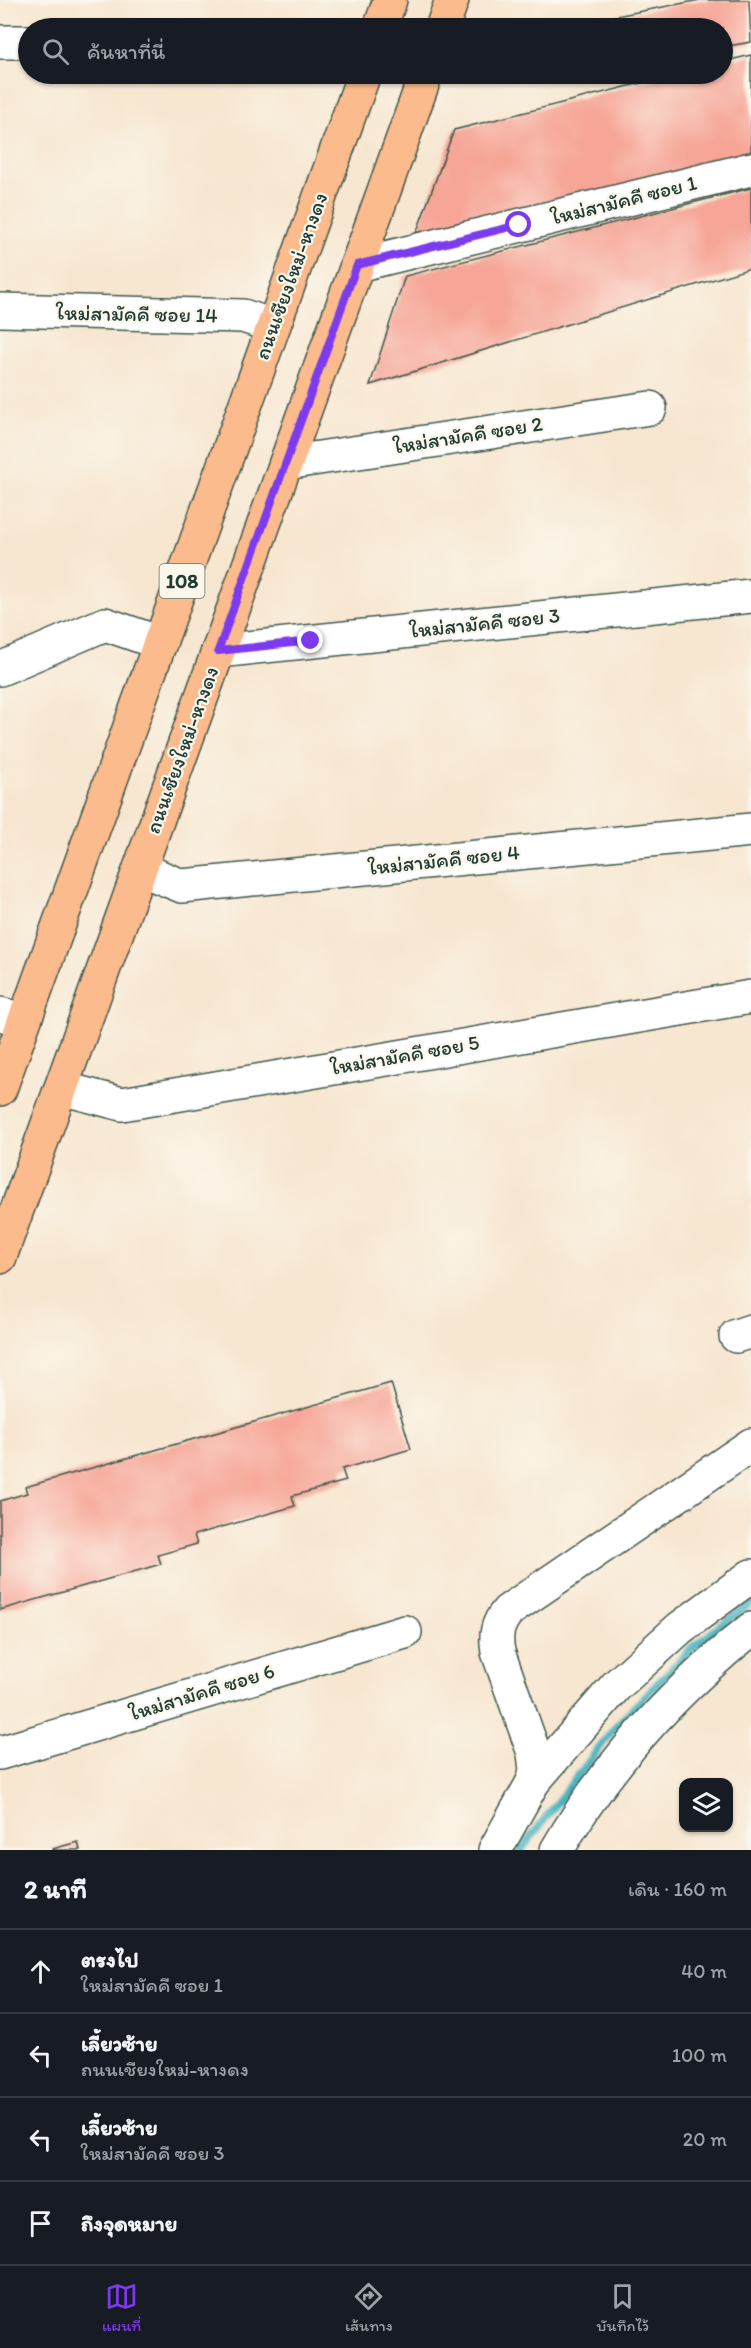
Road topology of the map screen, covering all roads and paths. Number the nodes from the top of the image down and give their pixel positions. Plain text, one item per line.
1 (390, 0) edge
2 (452, 0) edge
3 (384, 18) edge
4 (446, 18) edge
5 (0, 42) edge
6 (18, 42) edge
7 (360, 84) edge
8 (422, 84) edge
9 (751, 169) edge
10 (357, 265) junction
11 (0, 310) edge
12 (273, 326) junction
13 (650, 408) dead end
14 (285, 463) junction
15 (751, 596) edge
16 (160, 644) junction
17 (218, 651) junction
18 (0, 669) edge
19 (751, 830) edge
20 (140, 869) junction
21 (751, 997) edge
22 (12, 1017) edge
23 (61, 1088) junction
24 (0, 1089) edge
25 (0, 1257) edge
26 (751, 1445) edge
27 (751, 1576) edge
28 (751, 1629) edge
29 (405, 1632) dead end
30 (0, 1753) edge
31 (533, 1782) junction
32 (495, 1850) edge
33 (557, 1850) edge

1 - 3 main road
2 - 4 main road
5 - 6 street
7 - 12 main road, ถนนเชียงใหม่-หางดง / 108
8 - 10 main road, ถนนเชียงใหม่-หางดง / 108
9 - 10 street, ใหม่สามัคคี ซอย 1
10 - 14 main road, ถนนเชียงใหม่-หางดง / 108
11 - 12 street, ใหม่สามัคคี ซอย 14
12 - 16 main road, ถนนเชียงใหม่-หางดง / 108
13 - 14 street, ใหม่สามัคคี ซอย 2
14 - 17 main road, ถนนเชียงใหม่-หางดง / 108
15 - 17 street, ใหม่สามัคคี ซอย 3
16 - 18 street
16 - 22 main road, ถนนเชียงใหม่-หางดง / 108
17 - 20 main road, ถนนเชียงใหม่-หางดง / 108
19 - 20 street, ใหม่สามัคคี ซอย 4
20 - 23 main road, ถนนเชียงใหม่-หางดง / 108
21 - 23 street, ใหม่สามัคคี ซอย 5
22 - 24 main road, ถนนเชียงใหม่-หางดง / 108
23 - 25 main road, ถนนเชียงใหม่-หางดง / 108
26 - 31 street
27 - 31 street
28 - 33 street
29 - 30 street, ใหม่สามัคคี ซอย 6
31 - 32 street

